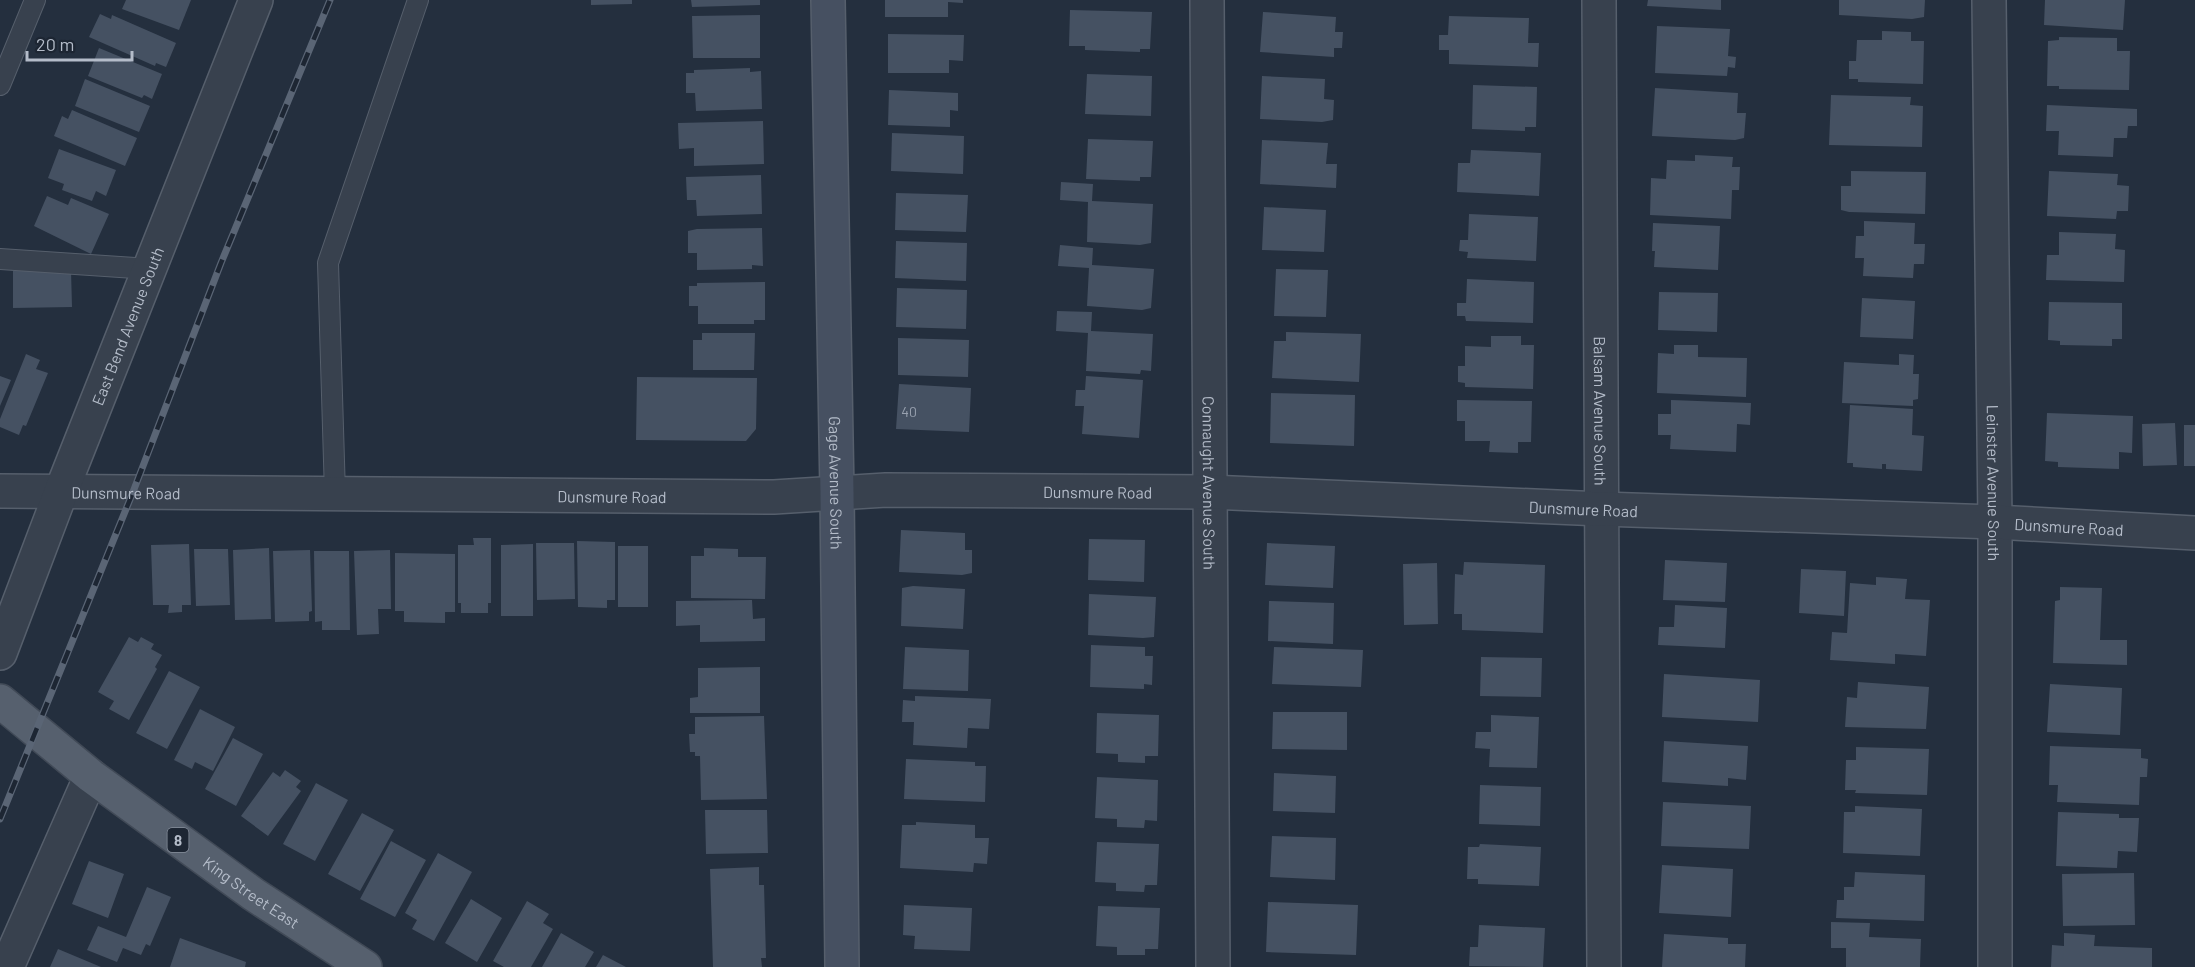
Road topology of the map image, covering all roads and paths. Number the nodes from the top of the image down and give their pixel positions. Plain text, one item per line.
1 (34, 0) edge
2 (256, 0) edge
3 (418, 0) edge
4 (828, 0) edge
5 (1207, 0) edge
6 (1599, 0) edge
7 (1989, 0) edge
8 (0, 85) edge
9 (0, 260) edge
10 (150, 269) junction
11 (0, 491) edge
12 (61, 492) junction
13 (837, 492) junction
14 (1210, 492) junction
15 (335, 494) junction
16 (1602, 509) junction
17 (1995, 522) junction
18 (2195, 533) edge
19 (0, 653) edge
20 (0, 701) edge
21 (91, 776) junction
22 (7, 967) edge
23 (365, 967) edge
24 (842, 967) edge
25 (1213, 967) edge
26 (1604, 967) edge
27 (1995, 967) edge

1 - 8 lane
2 - 10 street, East Bend Avenue South
3 - 15 lane
4 - 13 main road, Gage Avenue South
5 - 14 street, Connaught Avenue South
6 - 16 street, Balsam Avenue South
7 - 17 street, Leinster Avenue South
9 - 10 lane
10 - 12 street, East Bend Avenue South
11 - 12 street, Dunsmure Road
12 - 15 street, Dunsmure Road
12 - 19 street, East Bend Avenue South
13 - 14 street, Dunsmure Road
13 - 15 street, Dunsmure Road
13 - 24 main road, Gage Avenue South
14 - 16 street, Dunsmure Road
14 - 25 street, Connaught Avenue South
16 - 17 street, Dunsmure Road
16 - 26 street, Balsam Avenue South
17 - 18 street, Dunsmure Road
17 - 27 street, Leinster Avenue South
20 - 21 main road, King Street East / 8
21 - 22 street
21 - 23 main road, King Street East / 8

